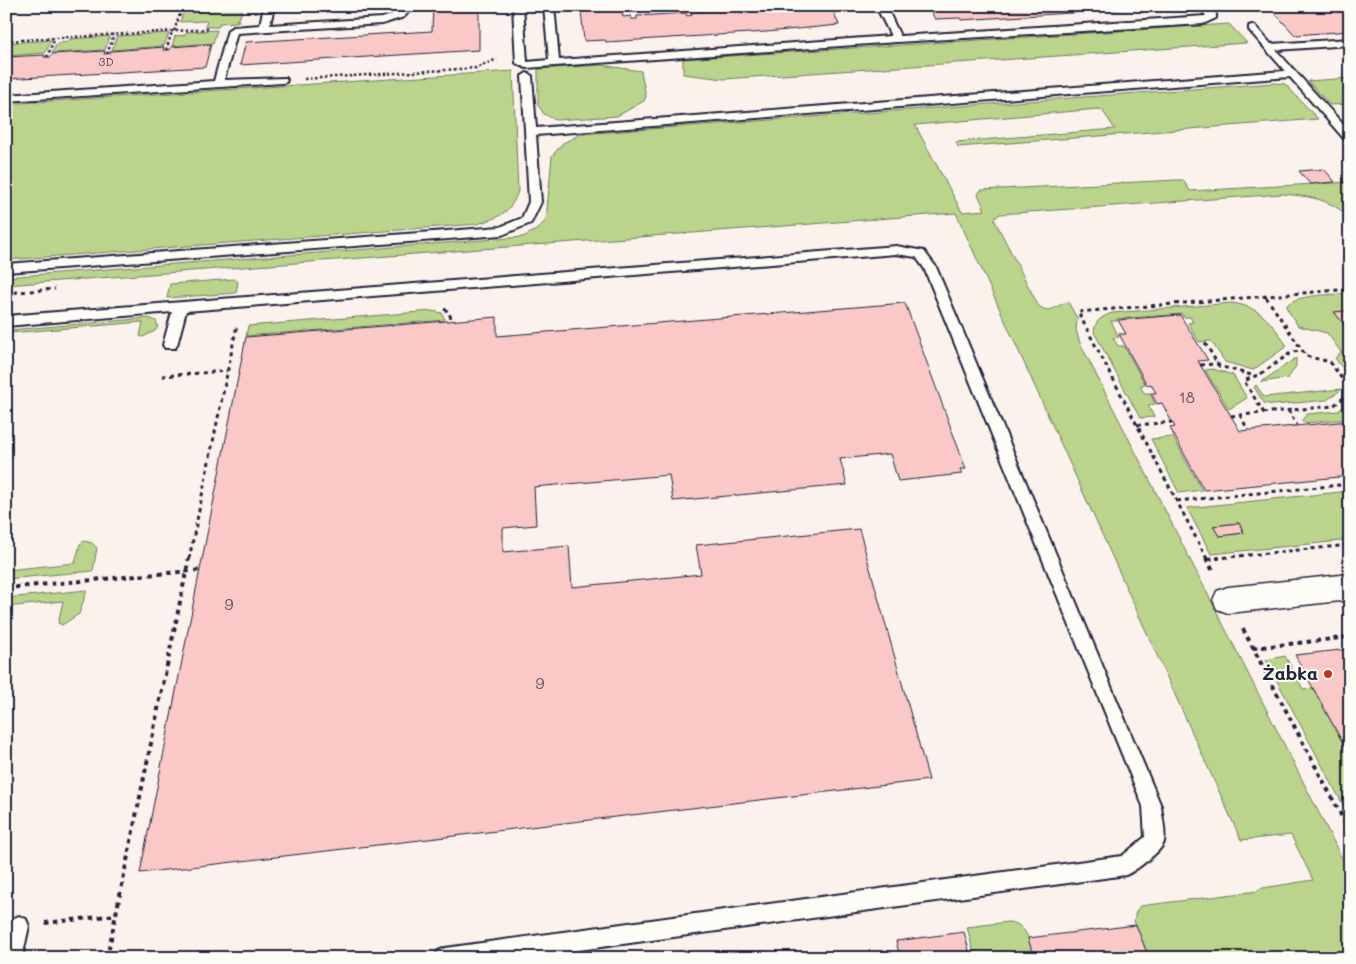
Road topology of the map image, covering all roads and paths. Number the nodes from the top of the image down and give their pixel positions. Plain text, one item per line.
1 (15, 6) edge
2 (183, 6) edge
3 (269, 6) edge
4 (409, 6) edge
5 (518, 6) edge
6 (549, 6) edge
7 (881, 6) edge
8 (1204, 6) edge
9 (6, 22) edge
10 (264, 28) junction
11 (1252, 28) dead end
12 (212, 29) dead end
13 (173, 31) junction
14 (114, 35) junction
15 (55, 38) junction
16 (897, 39) junction
17 (6, 41) edge
18 (1350, 42) edge
19 (1268, 47) junction
20 (166, 50) dead end
21 (107, 54) dead end
22 (47, 57) dead end
23 (499, 57) dead end
24 (554, 63) junction
25 (1291, 74) junction
26 (527, 76) dead end
27 (282, 80) joint
28 (218, 84) junction
29 (6, 98) edge
30 (531, 132) junction
31 (1350, 139) edge
32 (6, 268) edge
33 (1350, 290) edge
34 (1265, 297) junction
35 (180, 308) junction
36 (1078, 312) dead end
37 (238, 317) dead end
38 (6, 321) edge
39 (1205, 343) dead end
40 (170, 345) dead end
41 (1303, 351) junction
42 (1218, 364) junction
43 (1200, 365) dead end
44 (227, 371) junction
45 (162, 376) dead end
46 (1255, 376) junction
47 (1350, 390) edge
48 (1350, 393) edge
49 (1288, 410) junction
50 (1264, 413) junction
51 (1231, 416) dead end
52 (1240, 416) junction
53 (1172, 422) dead end
54 (1137, 425) dead end
55 (1297, 426) dead end
56 (1248, 430) dead end
57 (1350, 484) edge
58 (1177, 501) dead end
59 (1350, 545) edge
60 (1208, 559) dead end
61 (201, 570) dead end
62 (186, 571) junction
63 (1350, 587) edge
64 (6, 588) edge
65 (1228, 600) dead end
66 (1350, 637) edge
67 (1253, 648) dead end
68 (116, 915) junction
69 (19, 926) joint
70 (12, 958) edge
71 (107, 958) edge
72 (445, 958) edge

1 - 9 path
2 - 13 path
3 - 10 lane
4 - 10 lane
5 - 24 lane
6 - 24 lane
7 - 16 lane
8 - 16 lane
10 - 28 lane
11 - 19 lane
12 - 13 path
13 - 14 path
13 - 20 path
14 - 15 path
14 - 21 path
15 - 17 path
15 - 22 path
16 - 24 lane
18 - 19 lane
19 - 25 lane
23 - 27 path
25 - 30 lane
25 - 31 lane
26 - 30 lane
27 - 28 lane
28 - 29 lane
30 - 32 lane
33 - 34 path
34 - 36 path
34 - 41 path
35 - 38 lane
35 - 40 lane
35 - 72 lane
37 - 44 path
39 - 42 path
41 - 46 path
41 - 47 path
42 - 43 path
42 - 46 path
44 - 45 path
44 - 62 path
46 - 50 path
48 - 49 path
49 - 50 path
49 - 55 path
50 - 52 path
51 - 52 path
52 - 56 path
53 - 54 path
57 - 58 path
59 - 60 path
61 - 62 path
62 - 64 path
62 - 68 path
63 - 65 street
66 - 67 path
68 - 69 path
68 - 71 path
69 - 70 lane

